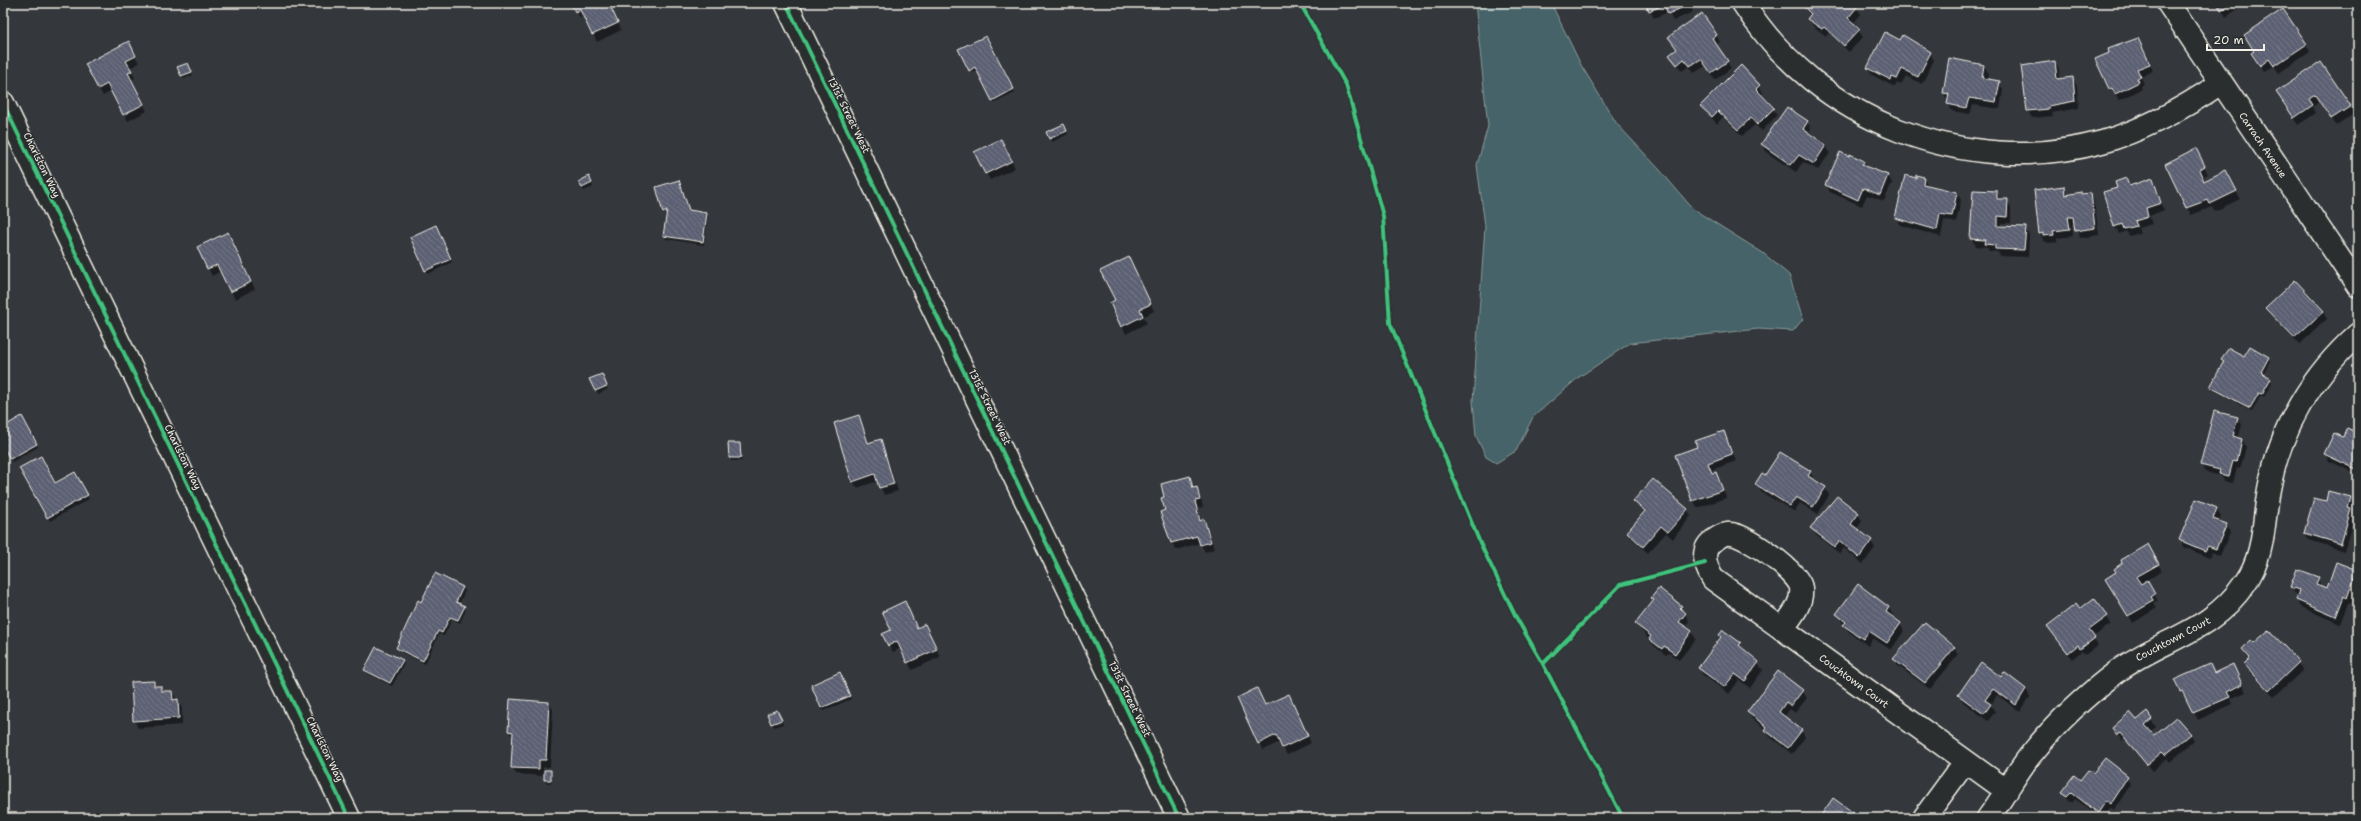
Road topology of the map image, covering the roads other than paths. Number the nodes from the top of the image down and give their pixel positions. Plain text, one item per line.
1 (786, 3) edge
2 (1742, 3) edge
3 (2168, 3) edge
4 (2221, 83) junction
5 (3, 103) edge
6 (2358, 286) edge
7 (2358, 334) edge
8 (1782, 629) junction
9 (1965, 762) junction
10 (2007, 792) junction
11 (349, 818) edge
12 (1179, 818) edge
13 (1924, 818) edge
14 (1988, 818) edge

1 - 12 street, 131st Street West
2 - 4 street
3 - 4 street, Carrach Avenue
4 - 6 street, Carrach Avenue
5 - 11 street, Charlston Way
7 - 10 street, Couchtown Court
8 - 8 street, Couchtown Court
8 - 9 street, Couchtown Court
9 - 10 street, Couchtown Court
9 - 13 street
10 - 14 street, Couchtown Court

